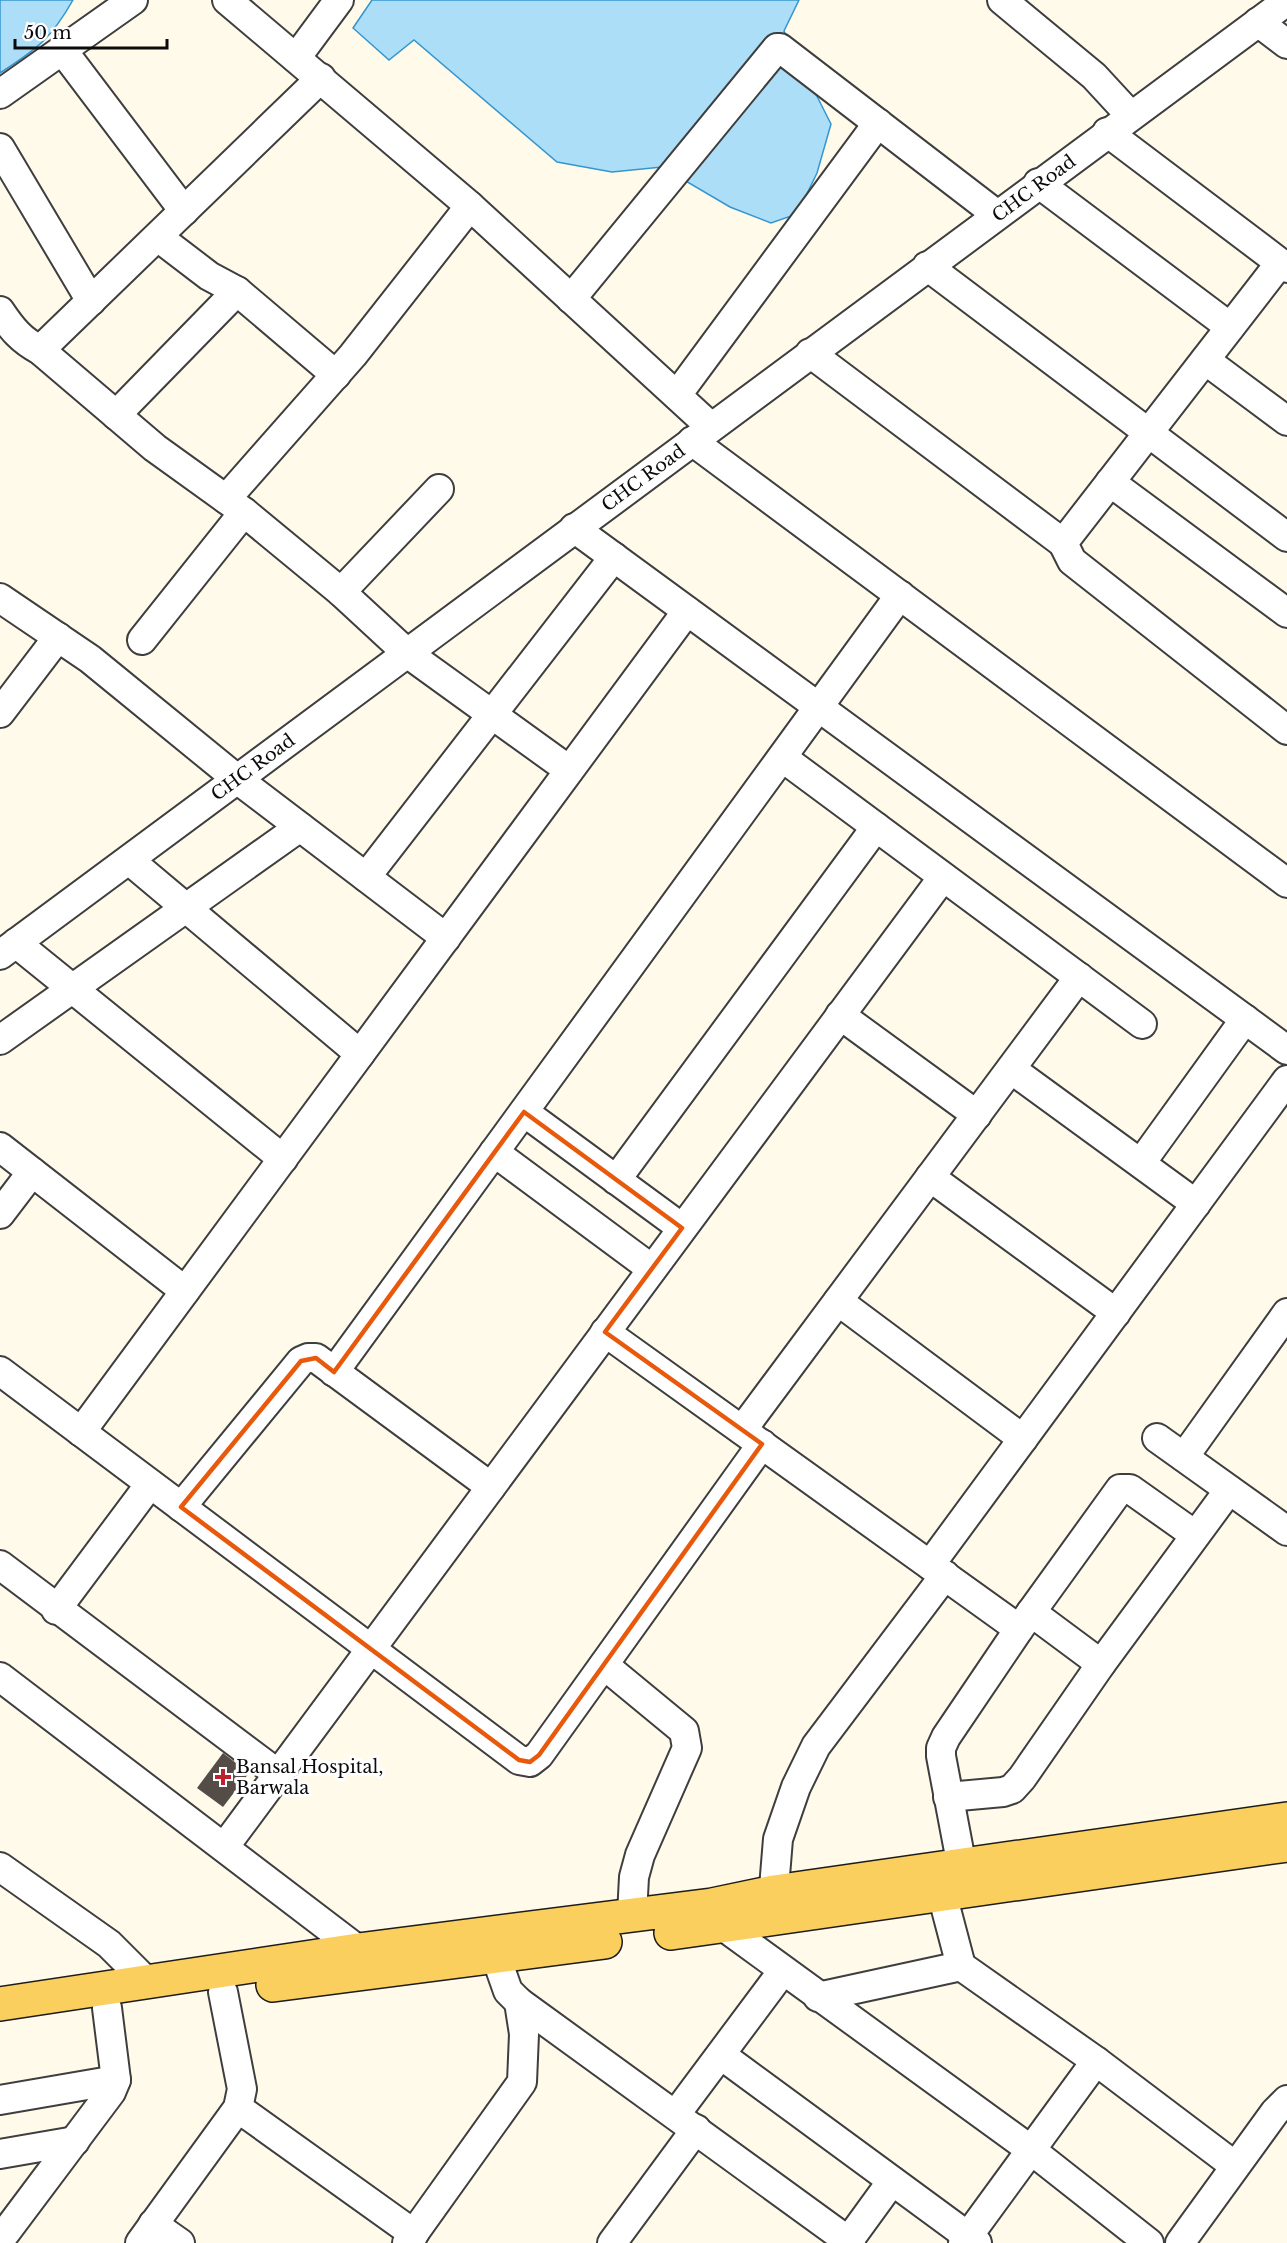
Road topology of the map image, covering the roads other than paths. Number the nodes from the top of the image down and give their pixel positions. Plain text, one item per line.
1 (134, 0) edge
2 (227, 0) edge
3 (339, 0) edge
4 (1002, 0) edge
5 (1287, 1) edge
6 (1258, 22) junction
7 (1287, 44) edge
8 (63, 51) junction
9 (296, 58) junction
10 (321, 78) junction
11 (0, 94) edge
12 (1130, 115) junction
13 (878, 123) junction
14 (1107, 132) junction
15 (0, 148) edge
16 (1038, 183) junction
17 (470, 206) junction
18 (184, 211) junction
19 (996, 214) junction
20 (158, 237) junction
21 (1284, 265) edge
22 (927, 266) junction
23 (237, 291) junction
24 (571, 298) junction
25 (91, 301) junction
26 (0, 311) edge
27 (1230, 327) junction
28 (40, 350) junction
29 (810, 353) junction
30 (1205, 360) junction
31 (336, 375) junction
32 (676, 395) junction
33 (116, 415) junction
34 (1287, 421) edge
35 (1148, 433) junction
36 (702, 434) junction
37 (1110, 482) junction
38 (439, 489) dead end
39 (235, 505) junction
40 (574, 528) junction
41 (1287, 537) edge
42 (1063, 543) junction
43 (614, 557) junction
44 (341, 592) junction
45 (900, 595) junction
46 (0, 598) edge
47 (687, 611) junction
48 (1287, 613) edge
49 (58, 637) junction
50 (142, 640) dead end
51 (407, 652) junction
52 (820, 708) junction
53 (0, 713) edge
54 (492, 714) junction
55 (1287, 730) edge
56 (783, 758) junction
57 (569, 771) junction
58 (237, 779) junction
59 (300, 827) junction
60 (876, 827) junction
61 (129, 860) junction
62 (943, 876) junction
63 (366, 877) junction
64 (1287, 883) edge
65 (186, 908) junction
66 (446, 938) junction
67 (8, 949) edge
68 (1079, 977) junction
69 (72, 989) junction
70 (840, 1015) junction
71 (1245, 1019) junction
72 (1142, 1024) dead end
73 (0, 1040) edge
74 (1287, 1050) edge
75 (360, 1054) junction
76 (1011, 1069) junction
77 (1287, 1080) edge
78 (524, 1112) junction
79 (977, 1115) junction
80 (0, 1148) edge
81 (494, 1152) junction
82 (283, 1159) junction
83 (1141, 1164) junction
84 (32, 1172) junction
85 (930, 1177) junction
86 (616, 1180) junction
87 (1196, 1204) junction
88 (0, 1214) edge
89 (682, 1228) junction
90 (652, 1269) junction
91 (185, 1290) junction
92 (838, 1301) junction
93 (1116, 1313) junction
94 (1287, 1313) edge
95 (605, 1332) junction
96 (0, 1371) edge
97 (334, 1372) junction
98 (81, 1432) junction
99 (752, 1437) junction
100 (1023, 1438) junction
101 (1157, 1438) dead end
102 (1184, 1457) junction
103 (150, 1484) junction
104 (491, 1487) junction
105 (1229, 1490) junction
106 (181, 1507) junction
107 (1283, 1520) edge
108 (1195, 1535) junction
109 (0, 1565) edge
110 (937, 1570) junction
111 (56, 1610) junction
112 (1025, 1620) junction
113 (370, 1649) junction
114 (1101, 1664) junction
115 (604, 1665) junction
116 (0, 1677) edge
117 (278, 1774) junction
118 (948, 1797) junction
119 (1287, 1819) edge
120 (1287, 1845) edge
121 (225, 1846) junction
122 (0, 1867) edge
123 (957, 1883) junction
124 (772, 1906) junction
125 (632, 1915) junction
126 (723, 1926) junction
127 (358, 1950) junction
128 (496, 1957) junction
129 (961, 1966) junction
130 (385, 1970) junction
131 (782, 1972) junction
132 (147, 1982) junction
133 (223, 1992) junction
134 (818, 1997) junction
135 (519, 2002) junction
136 (0, 2004) edge
137 (106, 2008) junction
138 (0, 2025) edge
139 (721, 2055) junction
140 (1096, 2061) junction
141 (116, 2080) junction
142 (0, 2100) edge
143 (1287, 2100) edge
144 (238, 2108) junction
145 (686, 2122) junction
146 (75, 2141) junction
147 (1031, 2150) junction
148 (0, 2154) edge
149 (1235, 2166) junction
150 (892, 2181) junction
151 (146, 2234) edge
152 (410, 2238) edge
153 (0, 2240) edge
154 (969, 2241) edge
155 (849, 2242) edge
156 (180, 2243) edge
157 (612, 2243) edge
158 (1149, 2243) edge
159 (1180, 2243) edge

1 - 8 street
2 - 9 street
3 - 9 street
4 - 12 street
5 - 6 street, CHC Road
6 - 7 street
6 - 12 street, CHC Road
8 - 11 street
8 - 18 street
9 - 10 street
10 - 17 street
10 - 18 street
12 - 14 street, CHC Road
13 - 19 street
13 - 24 street
13 - 32 street
14 - 16 street, CHC Road
14 - 21 street
15 - 25 street
16 - 19 street, CHC Road
16 - 27 street
17 - 24 street
17 - 31 street
18 - 20 street
19 - 22 street, CHC Road
20 - 23 street
20 - 25 street
21 - 27 street
22 - 29 street, CHC Road
22 - 35 street
23 - 31 street
23 - 33 street
24 - 32 street
25 - 28 street
26 - 28 street
27 - 30 street
28 - 33 street
29 - 36 street, CHC Road
29 - 42 street
30 - 34 street
30 - 35 street
31 - 39 street
32 - 36 street
33 - 39 street
35 - 37 street
35 - 41 street
36 - 40 street, CHC Road
36 - 45 street
37 - 42 street
37 - 48 street
38 - 44 street
39 - 44 street
39 - 50 street
40 - 43 street
40 - 51 street, CHC Road
42 - 55 street
43 - 47 street
43 - 54 street
44 - 51 street
45 - 52 street
45 - 64 street
46 - 49 street
47 - 52 street
47 - 57 street
49 - 53 street
49 - 58 street
51 - 54 street
51 - 58 street, CHC Road
52 - 56 street
52 - 71 street
54 - 57 street
54 - 63 street
56 - 60 street
56 - 78 street
57 - 66 street
58 - 59 street
58 - 61 street, CHC Road
59 - 63 street
59 - 65 street
60 - 62 street
60 - 86 street
61 - 65 street
61 - 67 street, CHC Road
62 - 68 street
62 - 70 street
63 - 66 street
65 - 69 street
65 - 75 street
66 - 75 street
67 - 69 street
68 - 72 street
68 - 76 street
69 - 73 street
69 - 82 street
70 - 79 street
70 - 89 street
71 - 74 street
71 - 83 street
75 - 82 street
76 - 79 street
76 - 83 street
77 - 87 street
78 - 81 street
78 - 86 street
79 - 85 street
80 - 84 street
81 - 90 street
81 - 97 street
82 - 91 street
83 - 87 street
84 - 88 street
84 - 91 street
85 - 92 street
85 - 93 street
86 - 89 street
87 - 93 street
89 - 90 street
90 - 95 street
91 - 98 street
92 - 99 street
92 - 100 street
93 - 100 street
94 - 102 street
95 - 99 street
95 - 104 street
96 - 98 street
97 - 104 street
97 - 106 street
98 - 103 street
99 - 110 street
99 - 115 street
100 - 110 street
101 - 102 street
102 - 105 street
103 - 106 street
103 - 111 street
104 - 113 street
105 - 107 street
105 - 108 street
106 - 113 street
108 - 112 street
108 - 114 street
109 - 111 street
110 - 112 street
110 - 124 street
111 - 117 street
112 - 114 street
112 - 118 street
113 - 115 street
113 - 117 street
114 - 118 street
115 - 125 street
116 - 121 street
117 - 121 street
118 - 123 street
119 - 123 main road
120 - 123 main road
121 - 127 street
122 - 132 street
123 - 124 main road
123 - 129 street
124 - 125 main road
124 - 126 main road
125 - 127 main road
126 - 128 main road
126 - 131 street
127 - 130 street
127 - 132 main road
128 - 130 main road
128 - 135 street
129 - 134 street
129 - 140 street
130 - 133 main road
131 - 134 street
131 - 139 street
132 - 136 main road
133 - 137 main road
133 - 144 street
134 - 147 street
135 - 145 street
135 - 152 street
137 - 138 main road
137 - 141 street
139 - 145 street
139 - 150 street
140 - 147 street
140 - 149 street
141 - 142 street
141 - 146 street
143 - 149 street
144 - 151 street
144 - 152 street
145 - 155 street
145 - 157 street
146 - 148 street
146 - 153 street
147 - 154 street
147 - 158 street
149 - 159 street
150 - 154 street
150 - 155 street
151 - 156 street

